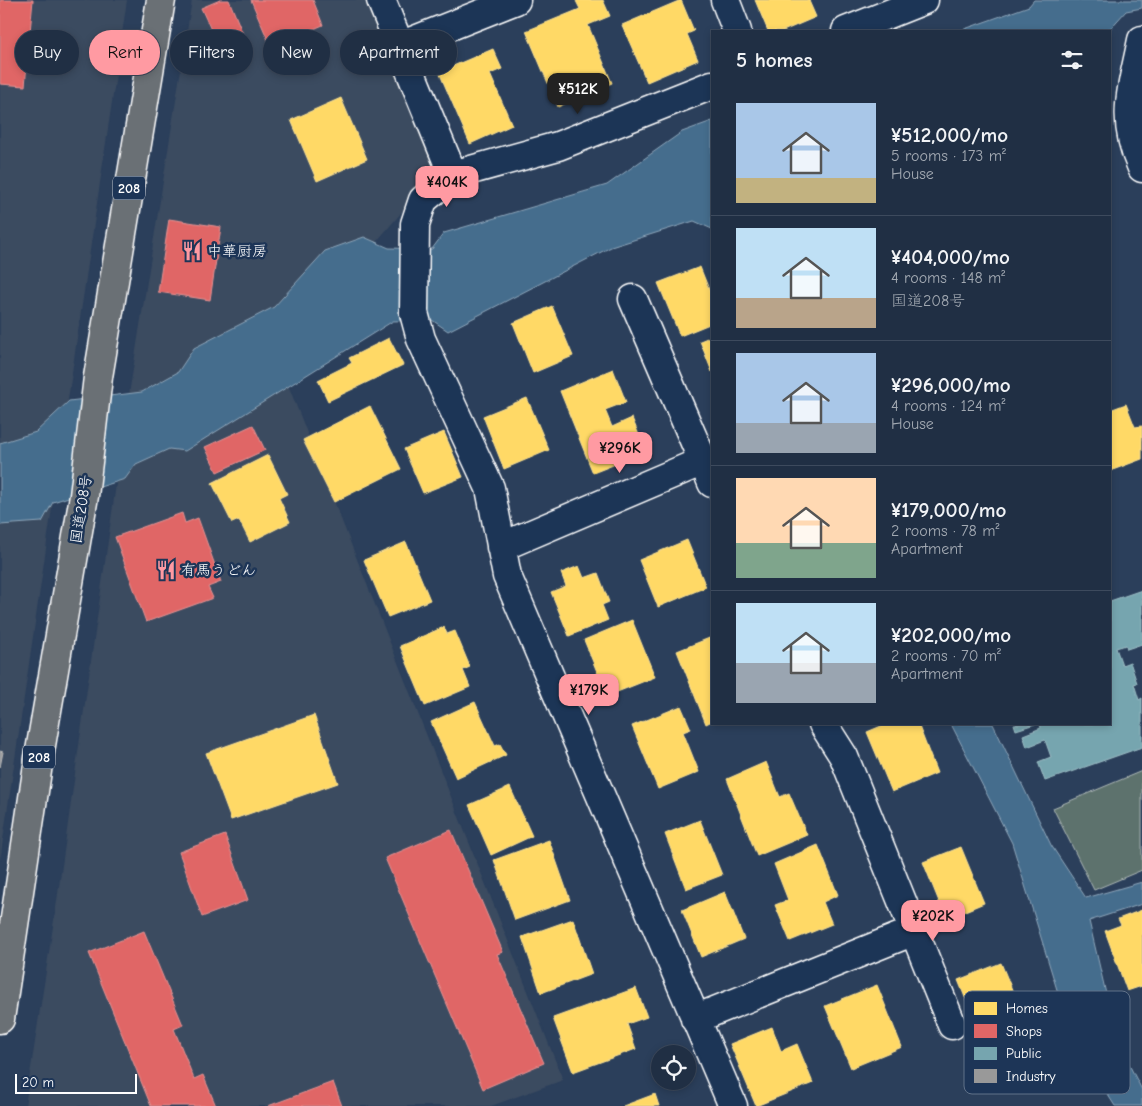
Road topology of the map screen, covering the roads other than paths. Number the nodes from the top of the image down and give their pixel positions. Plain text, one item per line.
1 (161, 0) edge
2 (382, 0) edge
3 (516, 0) edge
4 (725, 0) edge
5 (924, 0) edge
6 (394, 30) edge
7 (440, 30) edge
8 (738, 30) edge
9 (849, 30) edge
10 (1142, 40) edge
11 (412, 75) edge
12 (711, 84) edge
13 (1142, 168) edge
14 (453, 175) junction
15 (633, 299) dead end
16 (708, 472) edge
17 (501, 547) junction
18 (824, 725) edge
19 (914, 931) junction
20 (0, 1019) edge
21 (695, 1019) junction
22 (952, 1025) dead end
23 (733, 1106) edge

1 - 20 highway, 国道208号 / 208
2 - 6 street
3 - 7 street
4 - 8 street
5 - 9 street
10 - 13 street
11 - 14 street
12 - 14 street
14 - 17 street
15 - 16 street
16 - 17 street
17 - 21 street
18 - 19 street
19 - 21 street
19 - 22 street
21 - 23 street

